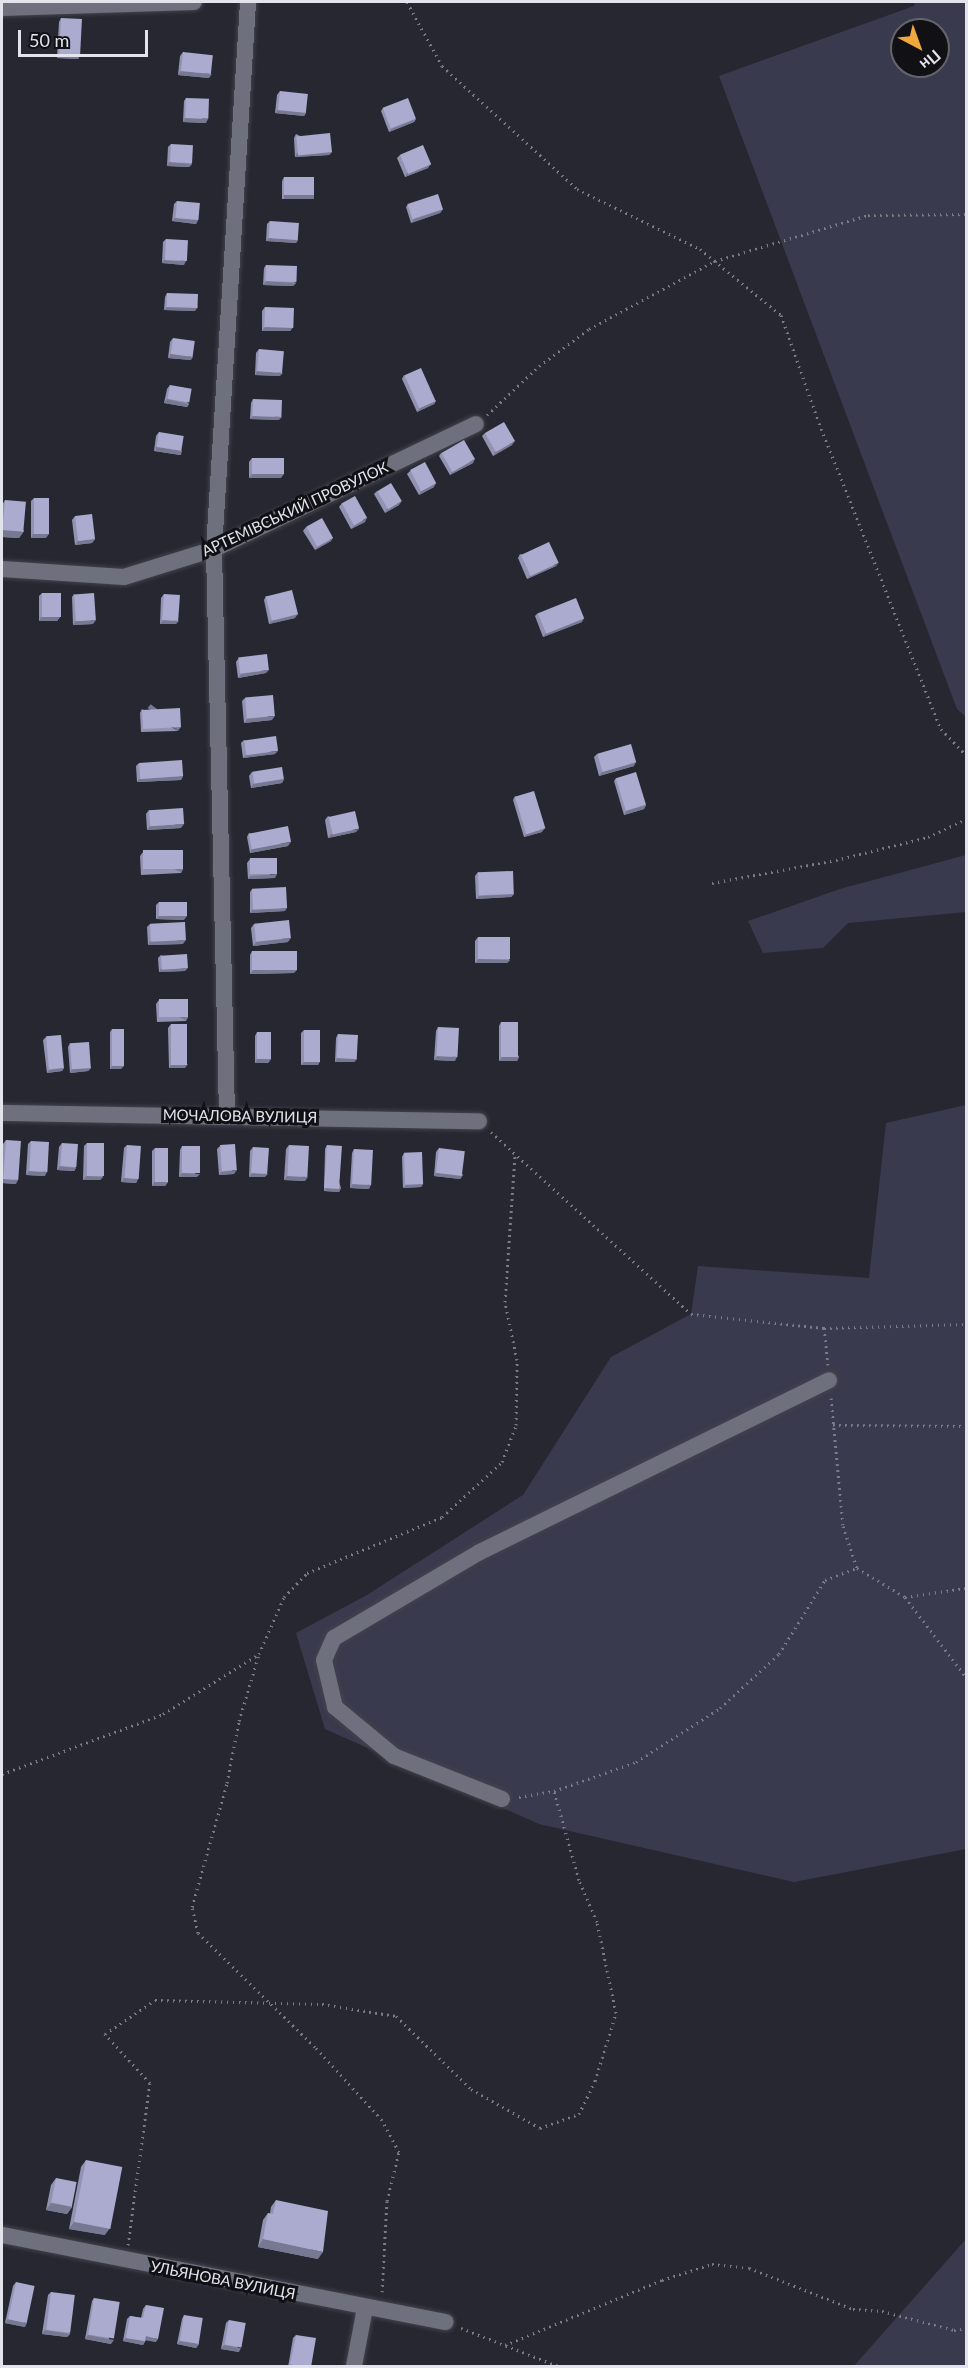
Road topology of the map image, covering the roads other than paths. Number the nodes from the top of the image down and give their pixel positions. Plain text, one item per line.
1 (194, 2) edge
2 (248, 2) edge
3 (2, 8) edge
4 (476, 424) road end
5 (214, 549) junction
6 (2, 569) edge
7 (2, 1113) edge
8 (227, 1115) junction
9 (479, 1121) road end
10 (829, 1380) road end
11 (502, 1799) road end
12 (2, 2235) edge
13 (365, 2308) junction
14 (446, 2322) road end
15 (354, 2367) edge

1 - 3 street
2 - 5 street
4 - 5 street, АРТЕМІВСЬКИЙ ПРОВУЛОК
5 - 6 street, АРТЕМІВСЬКИЙ ПРОВУЛОК
5 - 8 street
7 - 8 street, МОЧАЛОВА ВУЛИЦЯ
8 - 9 street, МОЧАЛОВА ВУЛИЦЯ
10 - 11 street
12 - 13 street, УЛЬЯНОВА ВУЛИЦЯ
13 - 14 street, УЛЬЯНОВА ВУЛИЦЯ
13 - 15 street

